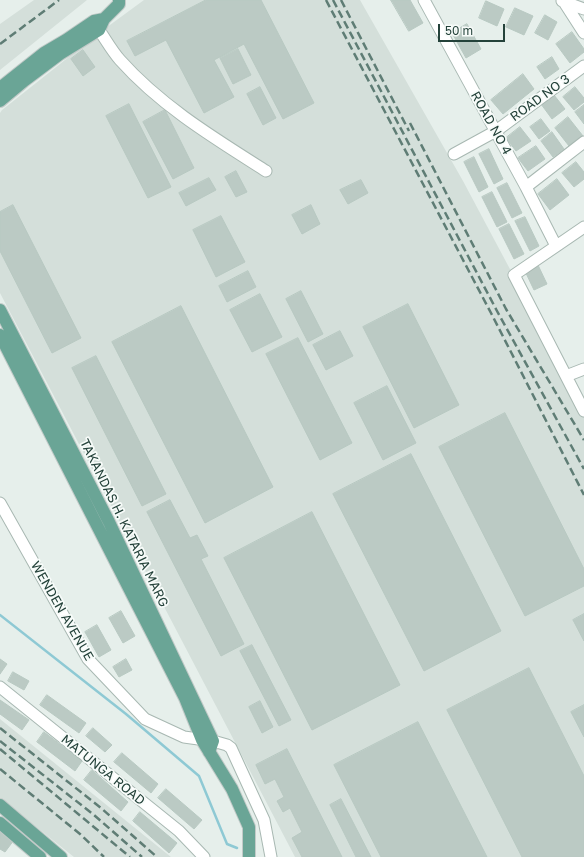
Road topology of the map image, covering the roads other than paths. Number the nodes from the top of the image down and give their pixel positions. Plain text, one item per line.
1 (424, 0) edge
2 (120, 1) edge
3 (561, 1) edge
4 (584, 9) edge
5 (101, 24) junction
6 (584, 33) edge
7 (584, 66) edge
8 (30, 70) junction
9 (0, 88) edge
10 (0, 101) edge
11 (496, 131) junction
12 (584, 142) edge
13 (454, 154) dead end
14 (266, 171) dead end
15 (526, 187) junction
16 (584, 227) edge
17 (556, 246) junction
18 (0, 310) edge
19 (0, 335) edge
20 (584, 369) edge
21 (566, 376) junction
22 (584, 411) edge
23 (0, 503) edge
24 (137, 591) junction
25 (0, 687) edge
26 (207, 740) junction
27 (0, 805) edge
28 (0, 823) edge
29 (40, 857) edge
30 (61, 857) edge
31 (204, 857) edge
32 (249, 857) edge
33 (271, 857) edge

1 - 11 street, ROAD NO 4
2 - 5 main road
3 - 4 street
3 - 6 street
5 - 8 main road
5 - 14 street
7 - 11 street, ROAD NO 3
8 - 9 main road
8 - 10 main road
11 - 13 street, ROAD NO 3
11 - 15 street, ROAD NO 4
12 - 15 street
15 - 17 street, ROAD NO 4
16 - 17 street
17 - 21 street
18 - 24 main road, TAKANDAS H. KATARIA MARG
19 - 24 main road, TAKANDAS H. KATARIA MARG
20 - 21 street
21 - 22 street
23 - 26 street, WENDEN AVENUE
24 - 26 main road, TAKANDAS H. KATARIA MARG
25 - 31 street, MATUNGA ROAD
26 - 32 main road, TAKANDAS H. KATARIA MARG
26 - 33 street, WENDEN AVENUE
27 - 30 main road
28 - 29 main road

